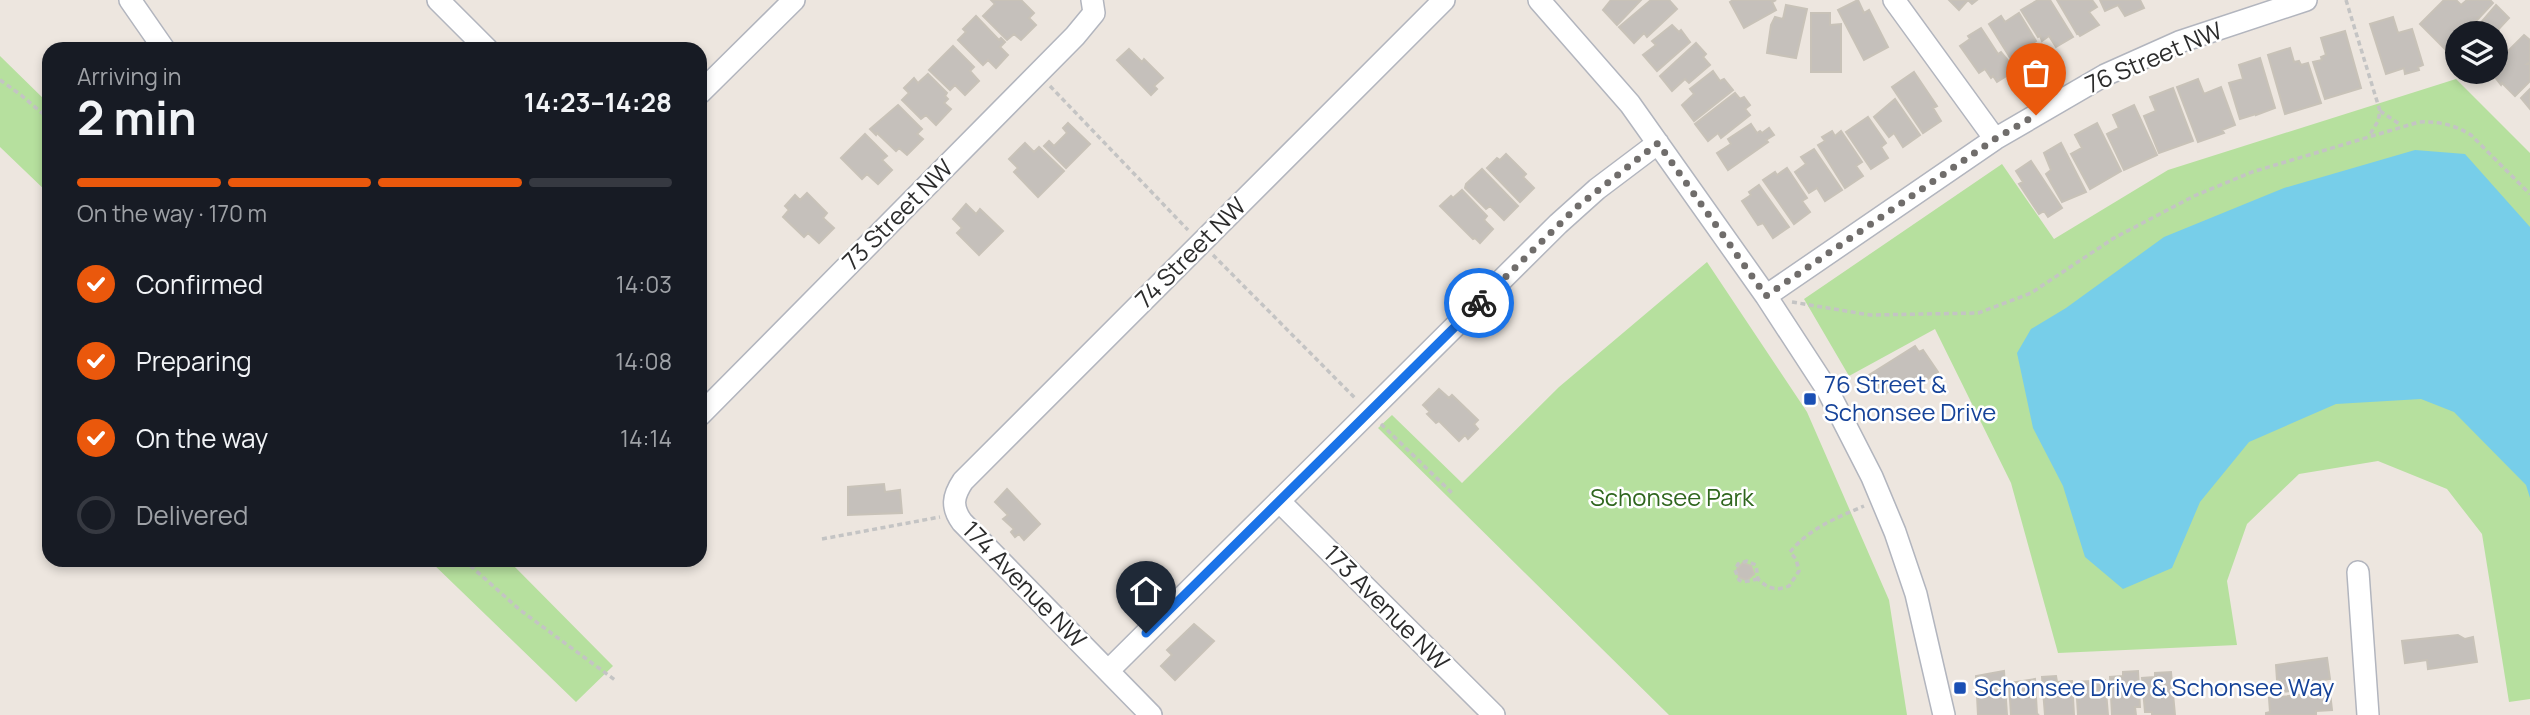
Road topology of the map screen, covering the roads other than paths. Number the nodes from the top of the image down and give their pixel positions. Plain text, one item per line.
1 (130, 0) edge
2 (438, 0) edge
3 (1444, 0) edge
4 (1539, 0) edge
5 (1894, 0) edge
6 (2306, 0) edge
7 (780, 5) edge
8 (1093, 6) edge
9 (159, 42) edge
10 (480, 42) edge
11 (707, 85) edge
12 (1995, 139) junction
13 (1658, 143) junction
14 (1766, 296) junction
15 (707, 408) edge
16 (1279, 501) junction
17 (956, 514) joint
18 (2358, 572) dead end
19 (1108, 671) junction
20 (1152, 715) edge
21 (1494, 715) edge
22 (1944, 715) edge
23 (2368, 715) edge

1 - 9 street
2 - 10 street
3 - 17 street, 74 Street NW
4 - 13 street
5 - 12 street
6 - 12 street, 76 Street NW
7 - 11 street
8 - 15 street, 73 Street NW
12 - 14 street, 76 Street NW
13 - 14 street
13 - 16 street
14 - 22 street
16 - 19 street
16 - 21 street, 173 Avenue NW
17 - 19 street, 174 Avenue NW
18 - 23 street
19 - 20 street, 174 Avenue NW

